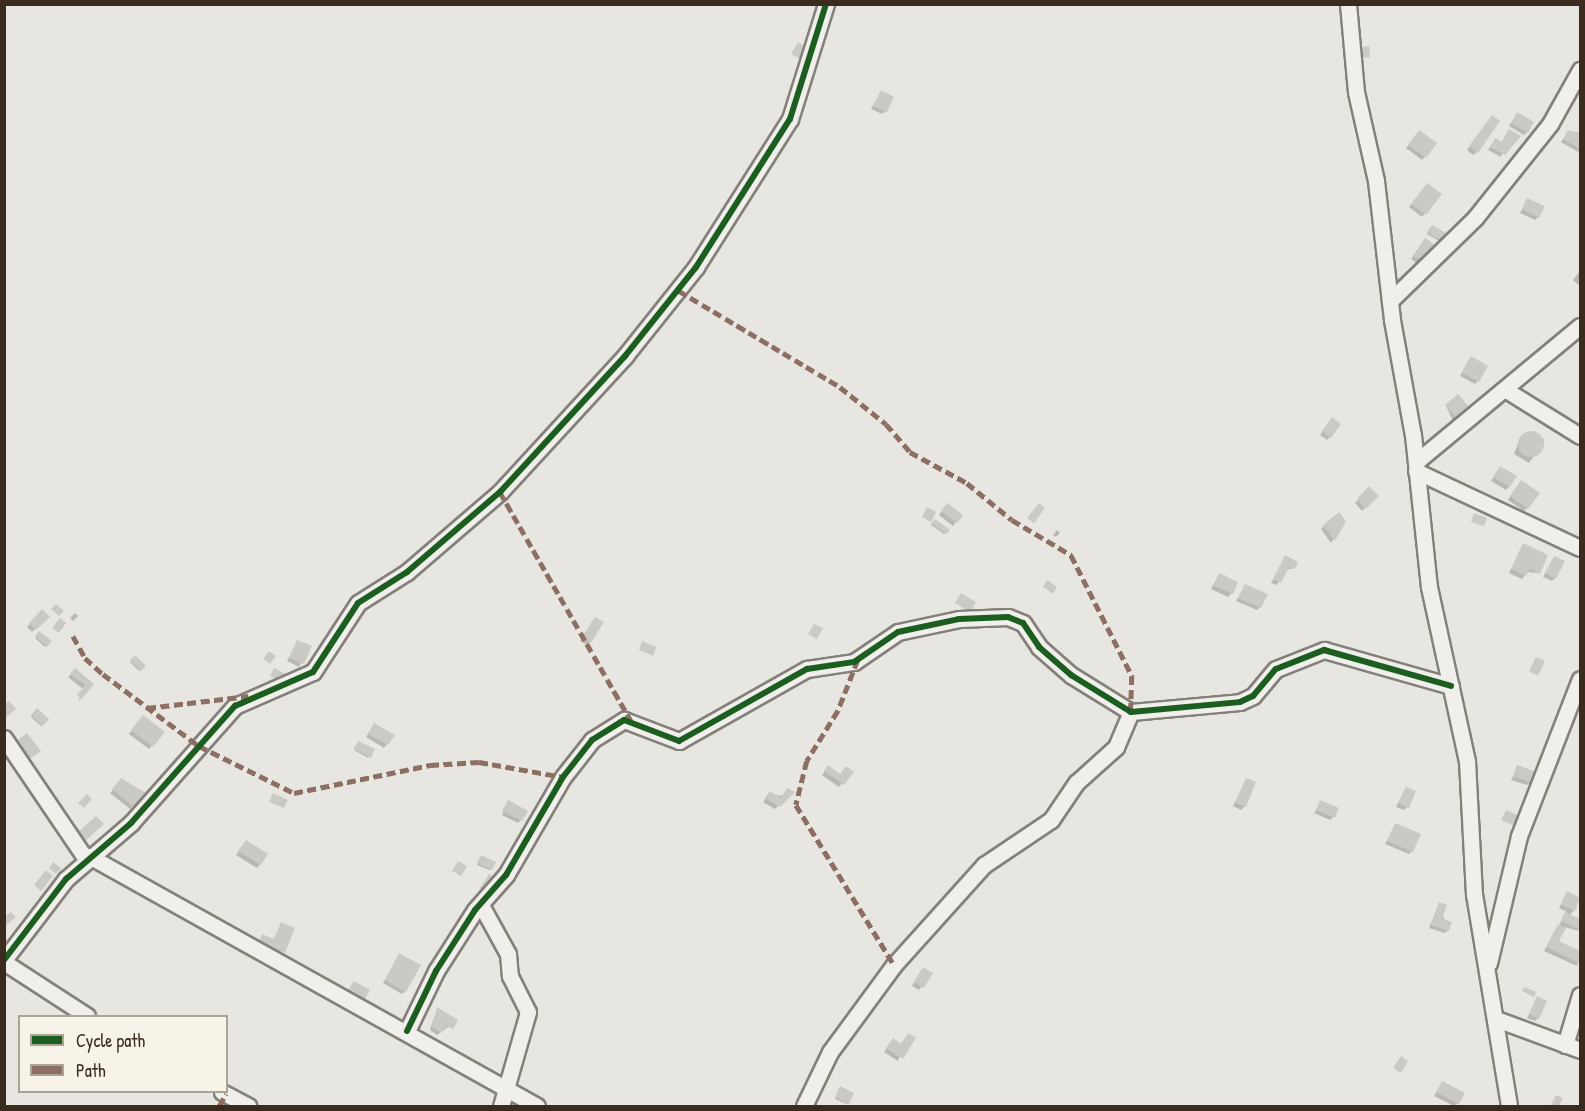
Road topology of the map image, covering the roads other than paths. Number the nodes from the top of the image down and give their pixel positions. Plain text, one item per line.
1 (826, 4) edge
2 (1348, 4) edge
3 (1581, 70) edge
4 (1390, 301) junction
5 (1581, 326) edge
6 (1506, 390) junction
7 (1581, 436) edge
8 (1416, 466) junction
9 (1581, 548) edge
10 (1581, 679) edge
11 (1450, 686) junction
12 (1131, 712) junction
13 (4, 738) edge
14 (87, 858) junction
15 (481, 905) junction
16 (4, 961) edge
17 (1489, 963) junction
18 (1581, 995) edge
19 (84, 1015) edge
20 (1499, 1020) junction
21 (407, 1032) junction
22 (1565, 1045) junction
23 (1581, 1050) edge
24 (508, 1091) junction
25 (224, 1093) edge
26 (248, 1107) edge
27 (501, 1107) edge
28 (537, 1107) edge
29 (804, 1107) edge
30 (1509, 1107) edge

1 - 14 street
2 - 4 street
3 - 4 street
4 - 8 street
5 - 6 street
6 - 7 street
6 - 8 street
8 - 9 street
8 - 11 street
10 - 17 street
11 - 12 street
11 - 17 street
12 - 15 street
12 - 29 street
13 - 14 street
14 - 16 street
14 - 21 street
15 - 21 street
15 - 24 street
16 - 19 street
17 - 20 street
18 - 22 street
20 - 22 street
20 - 30 street
21 - 24 street
22 - 23 street
24 - 27 street
24 - 28 street
25 - 26 street

